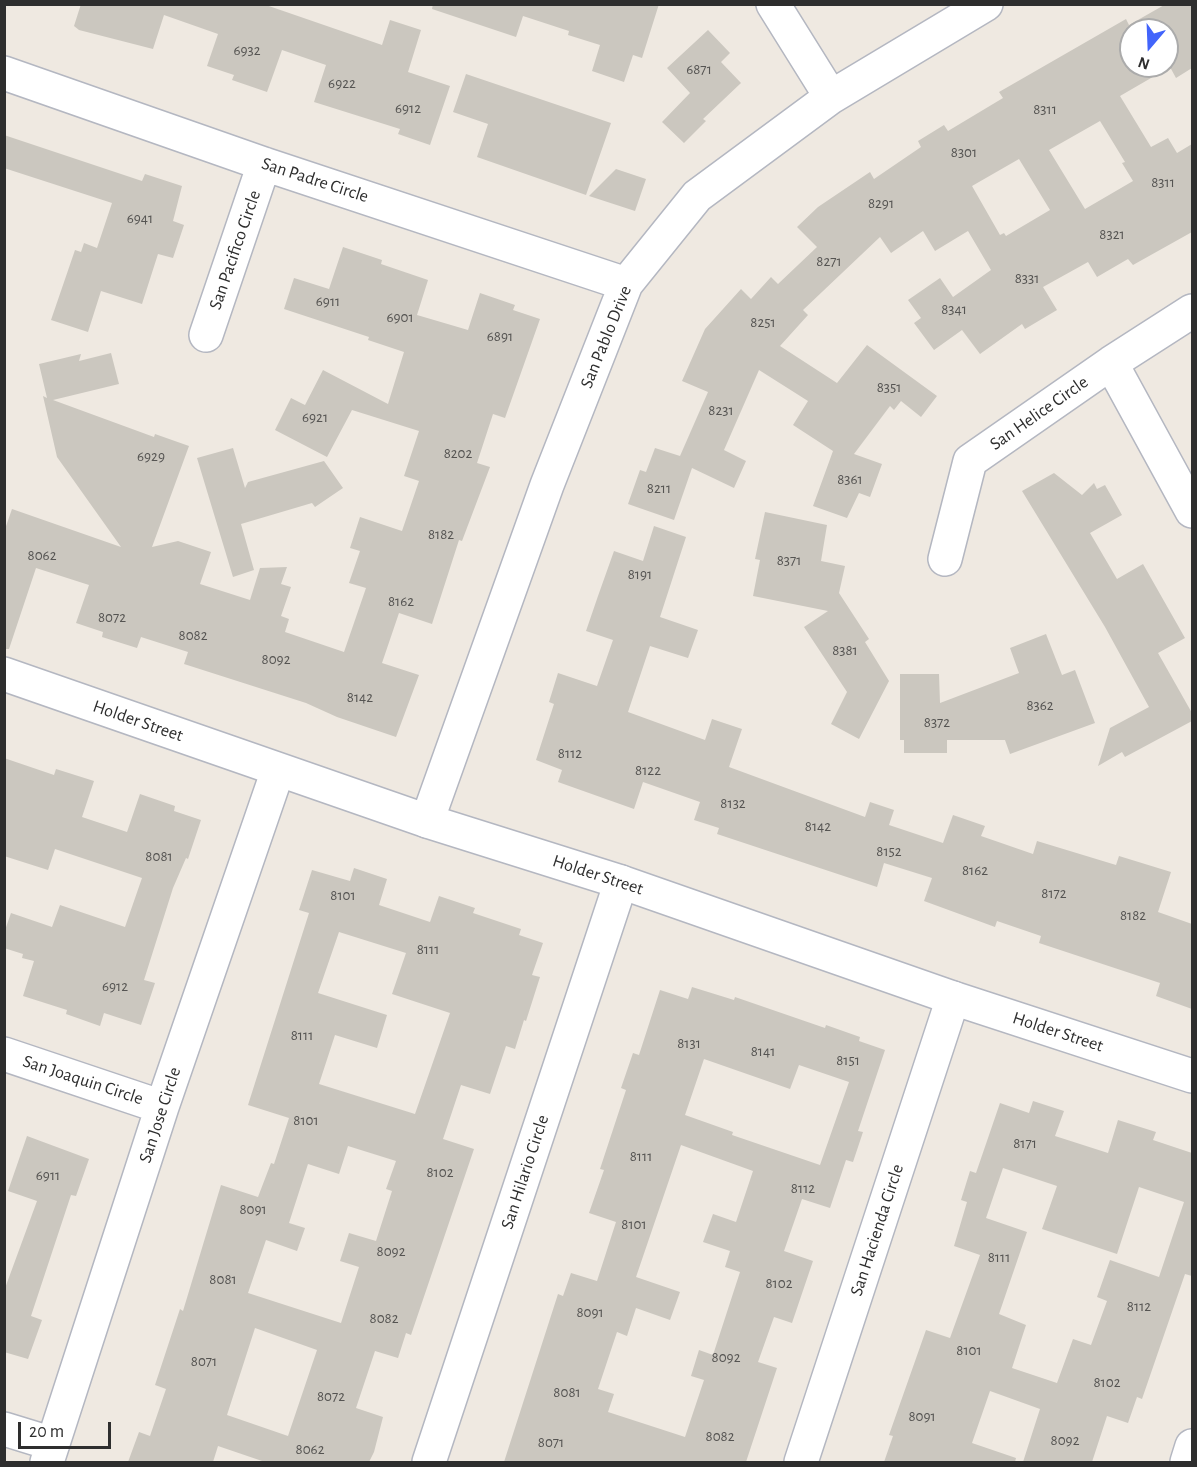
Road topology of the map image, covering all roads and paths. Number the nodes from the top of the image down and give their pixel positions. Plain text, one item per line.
1 (773, 4) edge
2 (986, 4) edge
3 (4, 73) edge
4 (831, 97) junction
5 (264, 164) junction
6 (626, 284) junction
7 (1192, 311) edge
8 (206, 335) dead end
9 (1111, 363) junction
10 (1192, 511) edge
11 (945, 559) dead end
12 (4, 674) edge
13 (278, 770) junction
14 (427, 821) junction
15 (621, 882) junction
16 (953, 998) junction
17 (4, 1054) edge
18 (1192, 1076) edge
19 (162, 1107) junction
20 (4, 1429) edge
21 (1192, 1446) edge
22 (50, 1454) edge
23 (429, 1462) edge
24 (801, 1462) edge
25 (1187, 1462) edge

1 - 4 street
2 - 4 street, San Pablo Drive
3 - 5 street, San Padre Circle
4 - 6 street, San Pablo Drive
5 - 6 street, San Padre Circle
5 - 8 street, San Pacifico Circle
6 - 14 street, San Pablo Drive
7 - 9 street, San Helice Circle
9 - 10 street
9 - 11 street, San Helice Circle
12 - 13 street, Holder Street
13 - 14 street, Holder Street
13 - 19 street, San Jose Circle
14 - 15 street, Holder Street
15 - 16 street, Holder Street
15 - 23 street, San Hilario Circle
16 - 18 street, Holder Street
16 - 24 street, San Hacienda Circle
17 - 19 street, San Joaquin Circle
19 - 22 street, San Jose Circle
20 - 22 street
21 - 25 street

